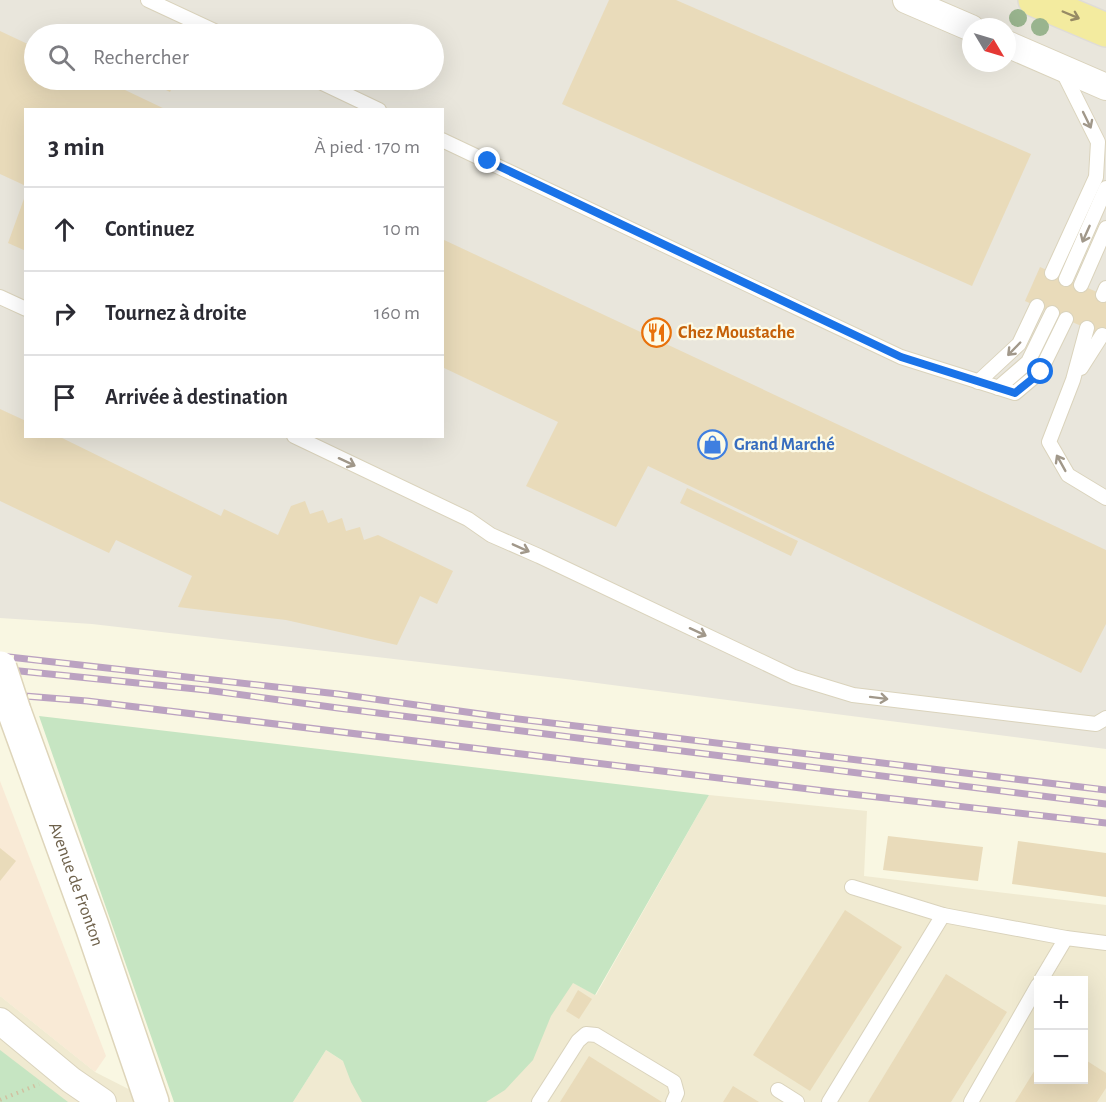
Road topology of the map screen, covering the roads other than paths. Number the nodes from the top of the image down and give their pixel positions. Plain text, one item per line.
1 (148, 0) edge
2 (906, 0) edge
3 (1035, 0) edge
4 (200, 24) edge
5 (962, 24) edge
6 (1106, 30) edge
7 (1016, 48) edge
8 (1061, 68) junction
9 (1106, 87) edge
10 (337, 90) edge
11 (375, 108) edge
12 (444, 141) edge
13 (1106, 188) edge
14 (1106, 228) edge
15 (1053, 273) dead end
16 (1066, 279) dead end
17 (1081, 285) dead end
18 (0, 297) edge
19 (1037, 306) dead end
20 (24, 308) edge
21 (1052, 313) dead end
22 (1066, 319) dead end
23 (1088, 328) dead end
24 (1102, 335) dead end
25 (1073, 380) junction
26 (978, 382) junction
27 (998, 388) junction
28 (298, 438) edge
29 (1106, 498) edge
30 (0, 669) edge
31 (1106, 718) edge
32 (852, 887) dead end
33 (943, 915) junction
34 (1066, 938) junction
35 (1106, 943) edge
36 (1044, 976) edge
37 (1034, 993) edge
38 (0, 1021) edge
39 (778, 1090) dead end
40 (103, 1102) edge
41 (152, 1102) edge
42 (539, 1102) edge
43 (673, 1102) edge
44 (797, 1102) edge
45 (830, 1102) edge
46 (971, 1102) edge

1 - 4 lane
2 - 5 street
3 -> 6 main road
7 - 8 street
8 - 9 street
8 -> 15 lane
10 - 11 lane
12 - 26 lane
13 -> 16 lane
14 - 17 lane
18 - 20 lane
19 -> 26 lane
21 - 27 lane
22 - 27 lane
23 - 25 lane
24 - 25 lane
29 -> 25 lane
26 - 27 lane
28 -> 31 lane
30 - 41 street, Avenue de Fronton, bridge
32 - 33 lane
33 - 34 lane
33 - 45 lane
34 - 35 lane
34 - 36 lane
37 - 46 lane
38 - 40 street
39 - 44 lane
42 - 43 lane

